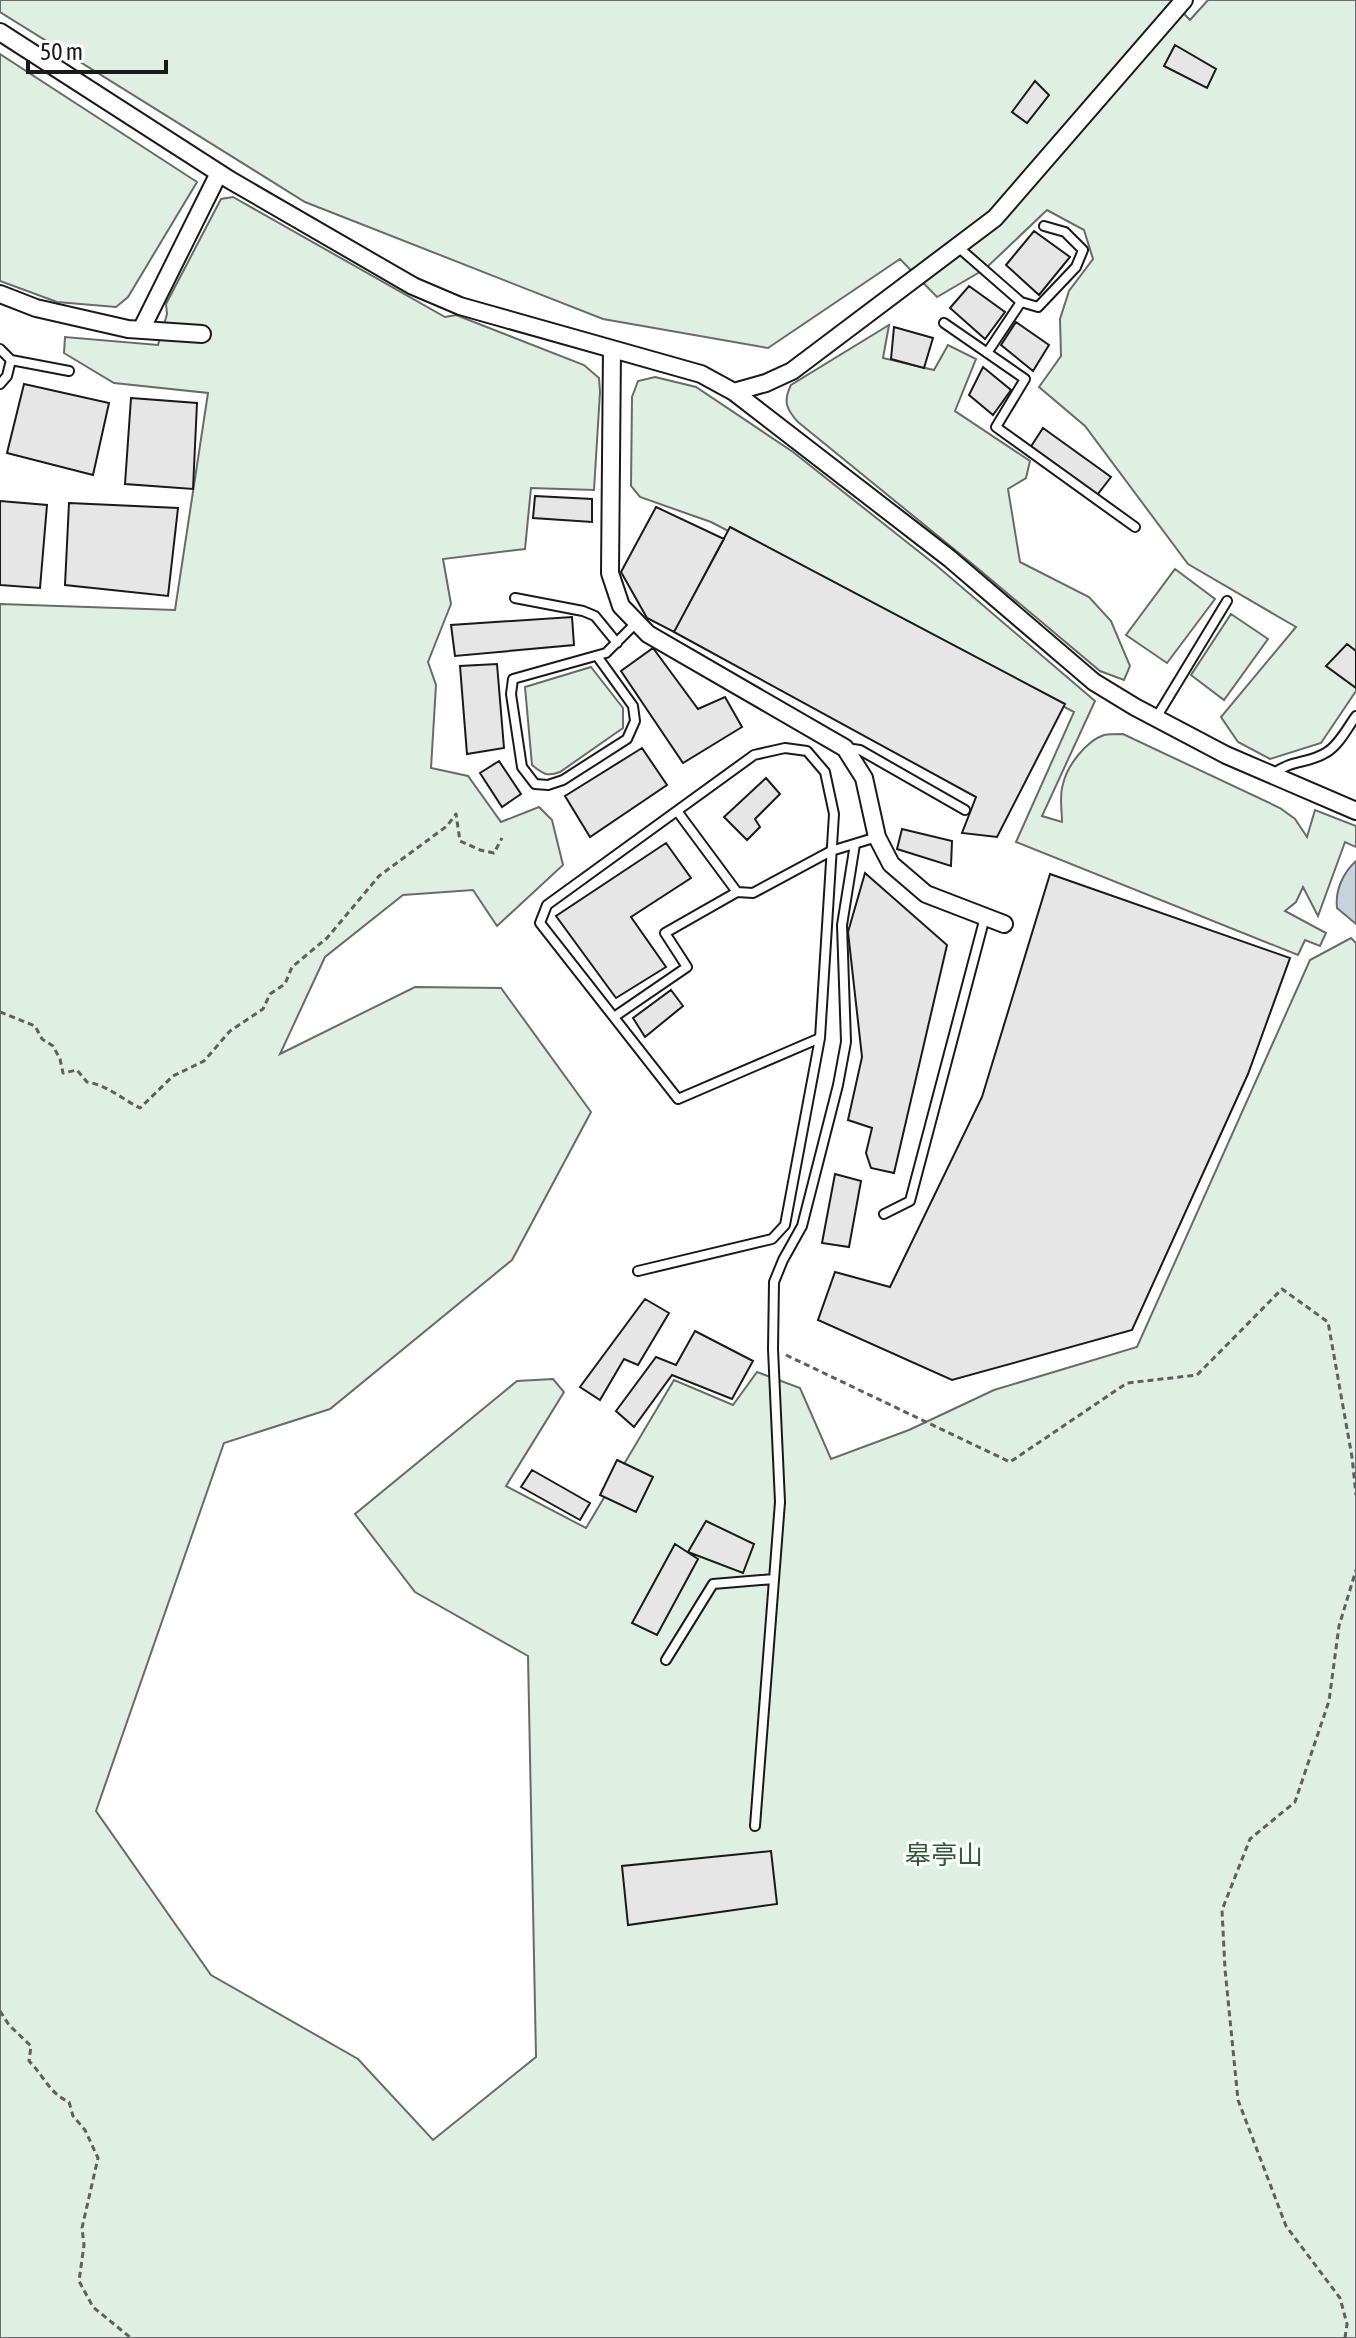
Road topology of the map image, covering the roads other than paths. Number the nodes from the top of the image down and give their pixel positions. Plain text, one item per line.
1 (1184, 0) edge
2 (0, 32) edge
3 (219, 173) junction
4 (1044, 226) dead end
5 (958, 246) junction
6 (0, 294) edge
7 (1021, 302) junction
8 (944, 323) dead end
9 (141, 330) junction
10 (202, 334) dead end
11 (0, 349) edge
12 (612, 349) junction
13 (987, 353) junction
14 (11, 360) junction
15 (69, 371) dead end
16 (0, 384) edge
17 (734, 392) junction
18 (1135, 527) dead end
19 (515, 598) dead end
20 (1227, 601) dead end
21 (637, 622) junction
22 (617, 643) junction
23 (597, 656) junction
24 (1356, 716) edge
25 (1156, 718) junction
26 (845, 748) junction
27 (1272, 775) junction
28 (965, 810) dead end
29 (677, 811) junction
30 (1356, 811) edge
31 (877, 837) junction
32 (855, 844) junction
33 (831, 851) junction
34 (737, 892) junction
35 (985, 917) junction
36 (1004, 924) dead end
37 (614, 1017) junction
38 (820, 1038) junction
39 (884, 1214) dead end
40 (638, 1271) dead end
41 (774, 1579) junction
42 (666, 1660) dead end
43 (755, 1826) dead end

1 - 5 street
2 - 3 street
3 - 9 street
3 - 12 street
4 - 7 lane
5 - 7 lane
5 - 17 street
6 - 9 street
7 - 13 lane
8 - 13 lane
9 - 10 street
11 - 14 lane
12 - 17 street
12 - 21 street
13 - 18 lane
14 - 15 lane
14 - 16 lane
17 - 25 street
19 - 22 lane
20 - 25 lane
21 - 22 lane
21 - 26 street
22 - 23 lane
23 - 23 lane
24 - 27 lane
25 - 27 street
26 - 28 lane
26 - 31 street
27 - 30 street
29 - 33 lane
29 - 34 lane
29 - 37 lane
31 - 32 lane
31 - 35 street
32 - 33 lane
32 - 41 lane
33 - 34 lane
33 - 38 lane
34 - 37 lane
35 - 36 street
35 - 39 lane
37 - 38 lane
38 - 40 lane
41 - 42 lane
41 - 43 lane

